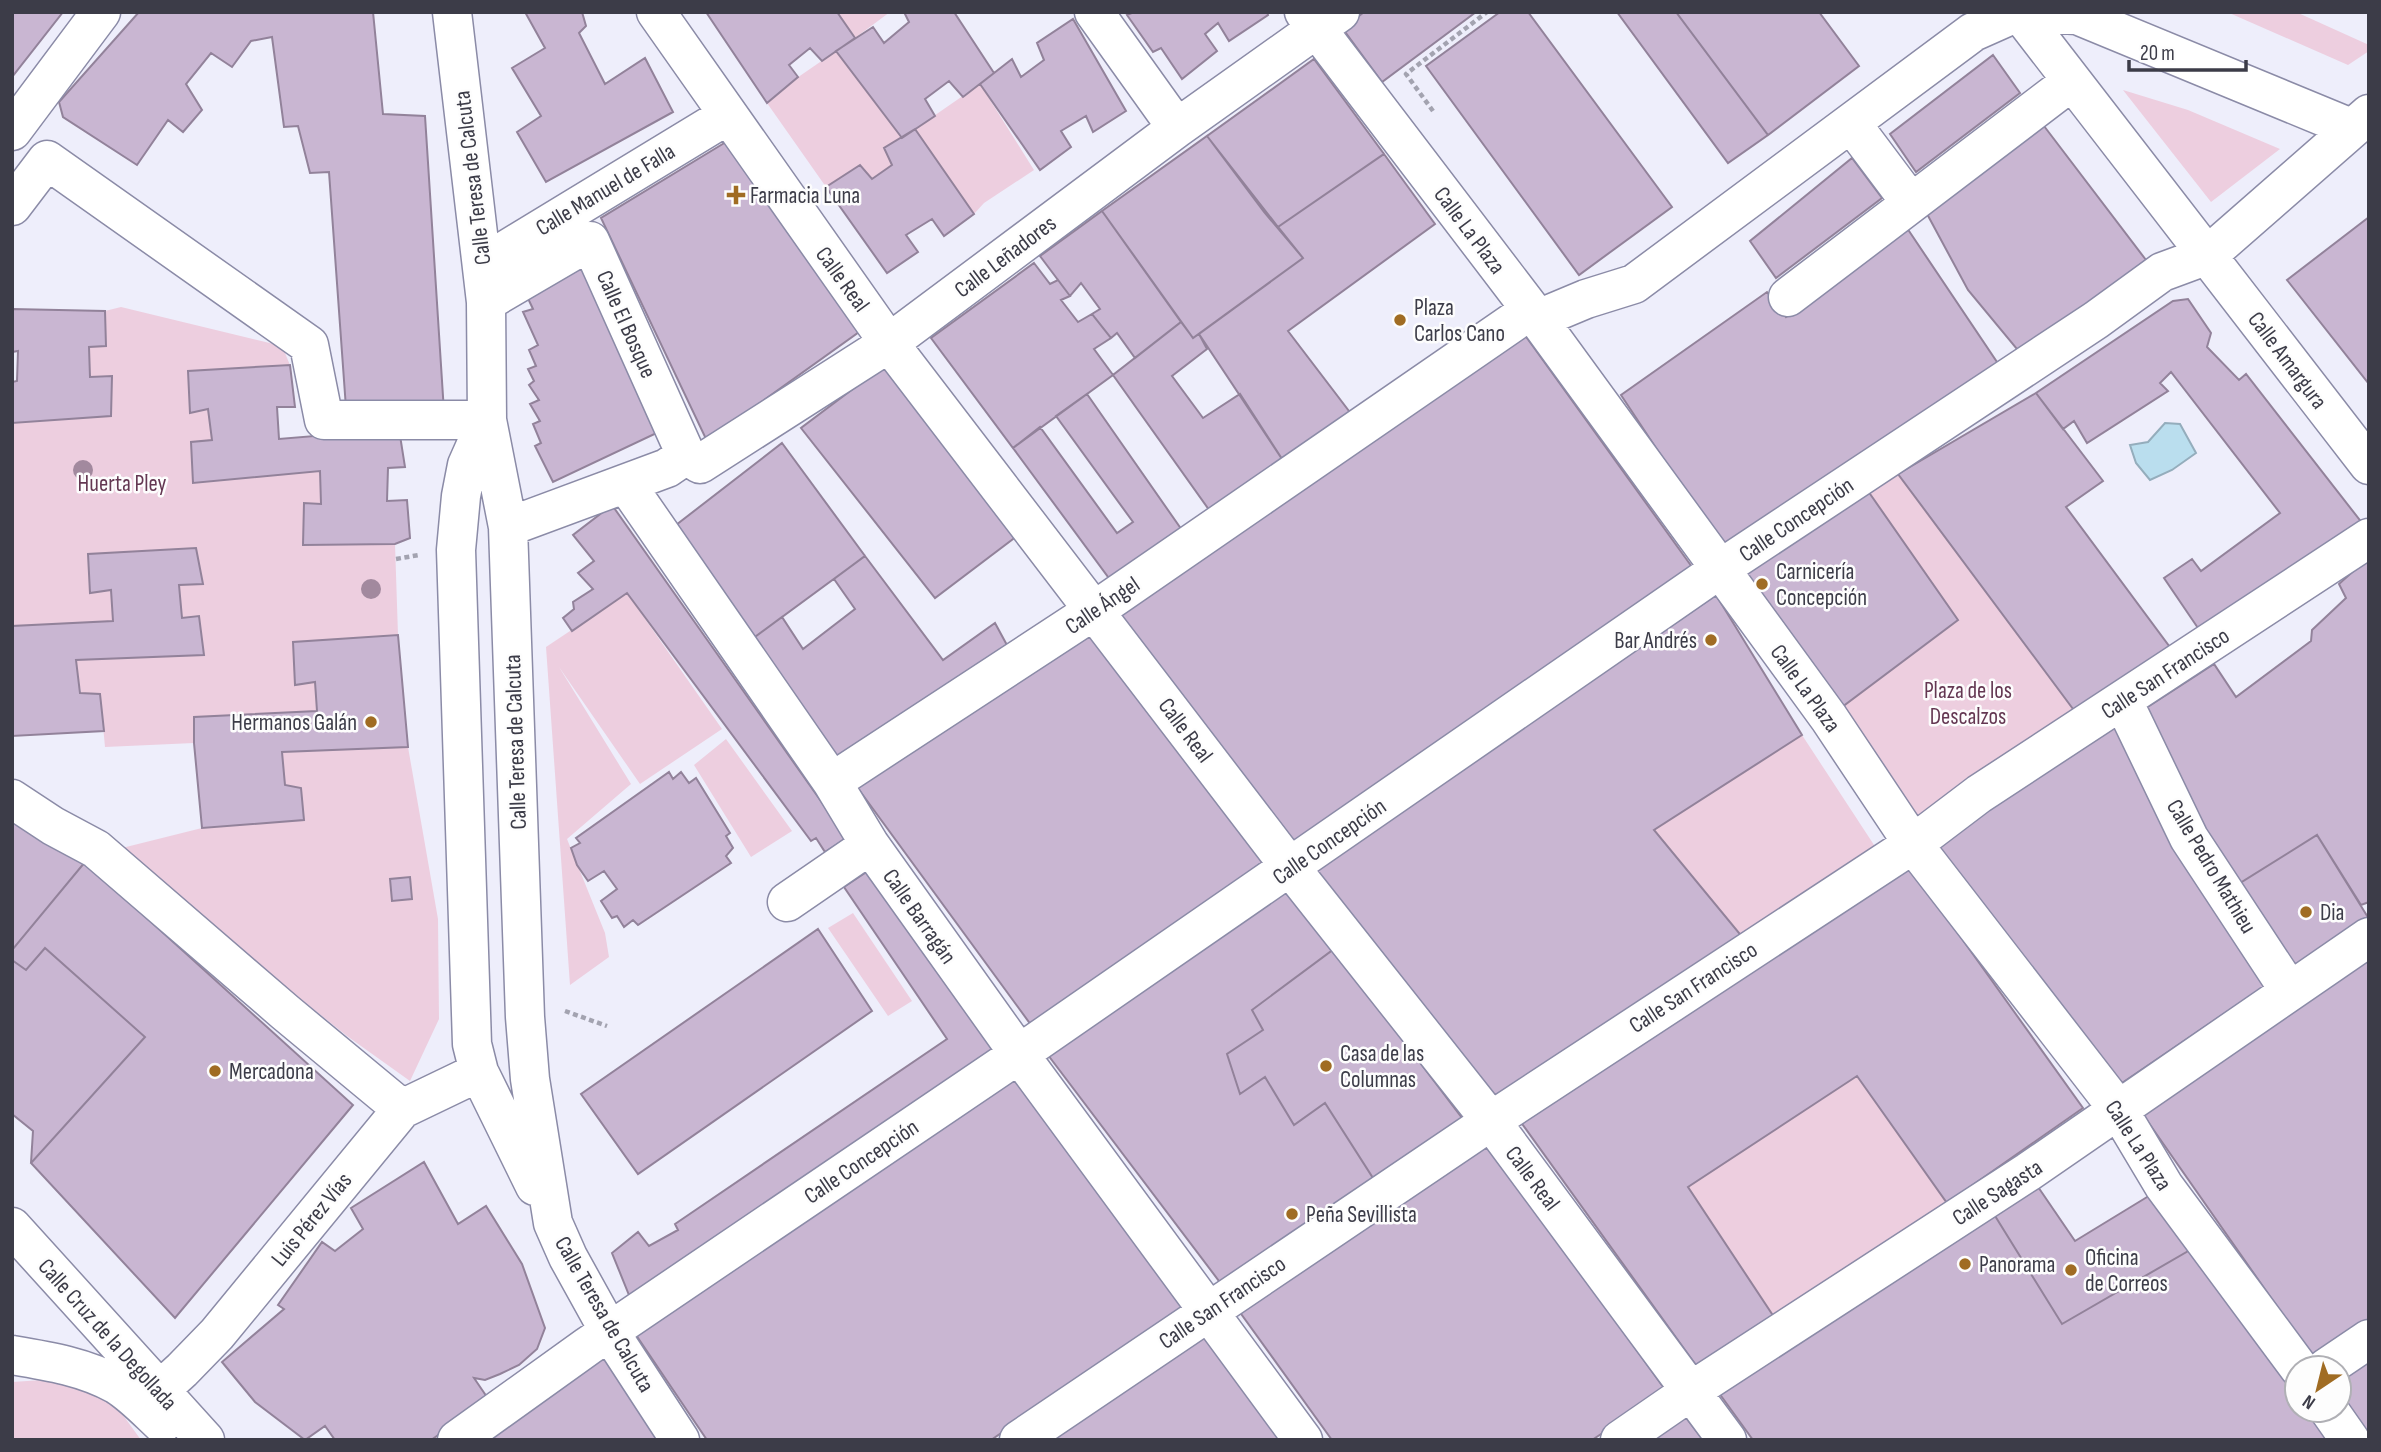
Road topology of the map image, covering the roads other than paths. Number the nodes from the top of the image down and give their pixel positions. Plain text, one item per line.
1 (101, 12) edge
2 (452, 12) edge
3 (656, 12) edge
4 (1094, 12) edge
5 (2019, 12) edge
6 (2026, 12) edge
7 (1320, 18) edge
8 (2072, 81) junction
9 (727, 115) junction
10 (1852, 123) junction
11 (1177, 128) junction
12 (12, 131) edge
13 (2363, 131) edge
14 (1911, 204) junction
15 (12, 206) edge
16 (582, 225) junction
17 (2208, 254) junction
18 (483, 264) junction
19 (1788, 297) dead end
20 (486, 302) junction
21 (1535, 315) junction
22 (889, 343) junction
23 (487, 420) junction
24 (686, 455) junction
25 (2369, 465) edge
26 (626, 484) junction
27 (508, 527) junction
28 (2369, 538) edge
29 (1720, 569) junction
30 (1093, 612) junction
31 (2123, 701) junction
32 (832, 782) junction
33 (12, 799) edge
34 (1913, 844) junction
35 (870, 845) junction
36 (1290, 867) junction
37 (787, 902) dead end
38 (2369, 937) edge
39 (2289, 990) junction
40 (1019, 1054) junction
41 (479, 1072) junction
42 (401, 1109) junction
43 (2118, 1109) junction
44 (1490, 1121) junction
45 (553, 1223) junction
46 (12, 1227) edge
47 (1208, 1312) junction
48 (609, 1331) junction
49 (2369, 1339) edge
50 (2289, 1354) edge
51 (2347, 1354) edge
52 (12, 1355) edge
53 (160, 1390) junction
54 (1691, 1391) junction
55 (2339, 1424) edge
56 (177, 1440) edge
57 (205, 1440) edge
58 (457, 1440) edge
59 (680, 1440) edge
60 (1020, 1440) edge
61 (1303, 1440) edge
62 (1620, 1440) edge
63 (1727, 1440) edge
64 (2350, 1440) edge

1 - 12 street
2 - 18 street, Calle Teresa de Calcuta
3 - 9 street, Calle Real
4 - 11 street
5 - 8 street, Calle Amargura
5 - 10 street, Calle Ángel
6 - 13 street
7 - 11 street, Calle Leñadores
7 - 21 street, Calle La Plaza
8 - 14 street
8 - 17 street, Calle Amargura
9 - 16 street, Calle Manuel de Falla
9 - 22 street, Calle Real
10 - 14 street
10 - 21 street, Calle Ángel
11 - 22 street, Calle Leñadores
13 - 17 street
14 - 19 street
15 - 23 street
16 - 18 street, Calle Manuel de Falla
16 - 20 street, Calle El Bosque
16 - 24 street, Calle El Bosque
17 - 25 street, Calle Amargura
17 - 29 street, Calle Concepción
18 - 20 street, Calle Teresa de Calcuta
20 - 23 street, Calle Teresa de Calcuta
21 - 29 street, Calle La Plaza
21 - 30 street, Calle Ángel
22 - 24 street, Calle Leñadores
22 - 30 street, Calle Real
23 - 27 street, Calle Teresa de Calcuta
23 - 41 street
24 - 26 street
26 - 27 street
26 - 32 street, Calle Barragán
27 - 45 street, Calle Teresa de Calcuta
28 - 31 street, Calle San Francisco
29 - 34 street, Calle La Plaza
29 - 36 street, Calle Concepción
30 - 32 street, Calle Ángel
30 - 36 street, Calle Real
31 - 34 street, Calle San Francisco
31 - 39 street, Calle Pedro Mathieu
32 - 35 street, Calle Barragán
33 - 42 street
34 - 43 street, Calle La Plaza
34 - 44 street, Calle San Francisco
35 - 37 street
35 - 40 street, Calle Barragán
36 - 40 street, Calle Concepción
36 - 44 street, Calle Real
38 - 39 street, Calle Sagasta
39 - 43 street, Calle Sagasta
40 - 47 street, Calle Barragán
40 - 48 street, Calle Concepción
41 - 42 street, Luis Pérez Vías
41 - 45 street
42 - 53 street, Luis Pérez Vías
43 - 50 street, Calle La Plaza
43 - 54 street, Calle Sagasta
44 - 47 street, Calle San Francisco
44 - 54 street, Calle Real
45 - 48 street, Calle Teresa de Calcuta
46 - 53 street, Calle Cruz de la Degollada
47 - 60 street, Calle San Francisco
47 - 61 street, Calle Barragán
48 - 58 street, Calle Concepción
48 - 59 street, Calle Teresa de Calcuta
49 - 51 street
52 - 56 street, Calle Cruz de la Degollada
53 - 57 street, Calle Cruz de la Degollada
54 - 62 street, Calle Sagasta
54 - 63 street, Calle Real
55 - 64 street

